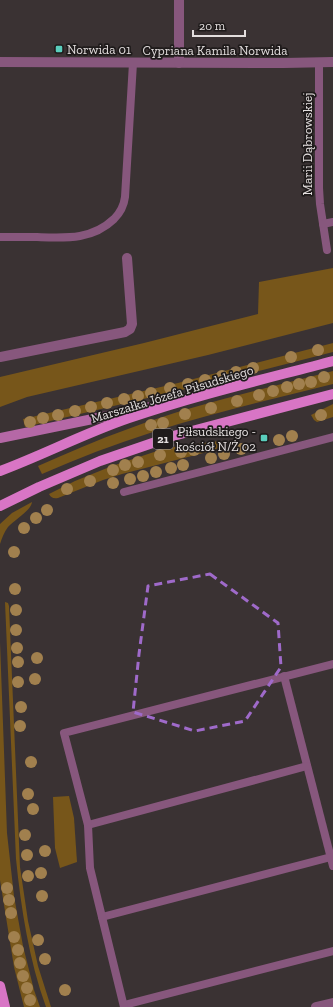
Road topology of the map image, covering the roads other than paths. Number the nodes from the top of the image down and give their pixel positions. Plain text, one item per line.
1 (180, 0) edge
2 (0, 62) edge
3 (333, 62) edge
4 (133, 63) junction
5 (179, 63) junction
6 (319, 63) junction
7 (333, 222) edge
8 (323, 224) junction
9 (0, 237) edge
10 (328, 250) dead end
11 (127, 258) dead end
12 (0, 357) edge
13 (333, 361) edge
14 (333, 394) edge
15 (188, 400) junction
16 (333, 437) edge
17 (0, 438) edge
18 (0, 471) edge
19 (124, 492) dead end
20 (0, 506) edge
21 (333, 664) edge
22 (284, 676) junction
23 (306, 766) junction
24 (88, 825) junction
25 (331, 857) junction
26 (333, 866) edge
27 (102, 917) junction
28 (333, 952) edge
29 (0, 986) edge
30 (333, 1003) edge
31 (124, 1006) edge
32 (5, 1007) edge
33 (316, 1007) edge

1 - 5 street
2 - 4 street, Cypriana Kamila Norwida
3 - 6 street, Cypriana Kamila Norwida
4 - 5 street, Cypriana Kamila Norwida
4 - 9 lane
5 - 6 street, Cypriana Kamila Norwida
6 - 8 lane, Marii Dąbrowskiej
7 - 8 lane
8 - 10 lane, Marii Dąbrowskiej
11 - 12 street
13 - 15 main road, Marszałka Józefa Piłsudskiego / 21
14 - 20 main road, 21
15 - 17 street
15 - 18 main road, Marszałka Józefa Piłsudskiego / 21
16 - 19 lane
21 - 22 lane
22 - 23 lane
22 - 24 lane
23 - 24 lane
23 - 25 lane
24 - 27 lane
25 - 26 lane
25 - 27 lane
27 - 31 lane
28 - 31 lane
29 - 32 main road
30 - 33 street

